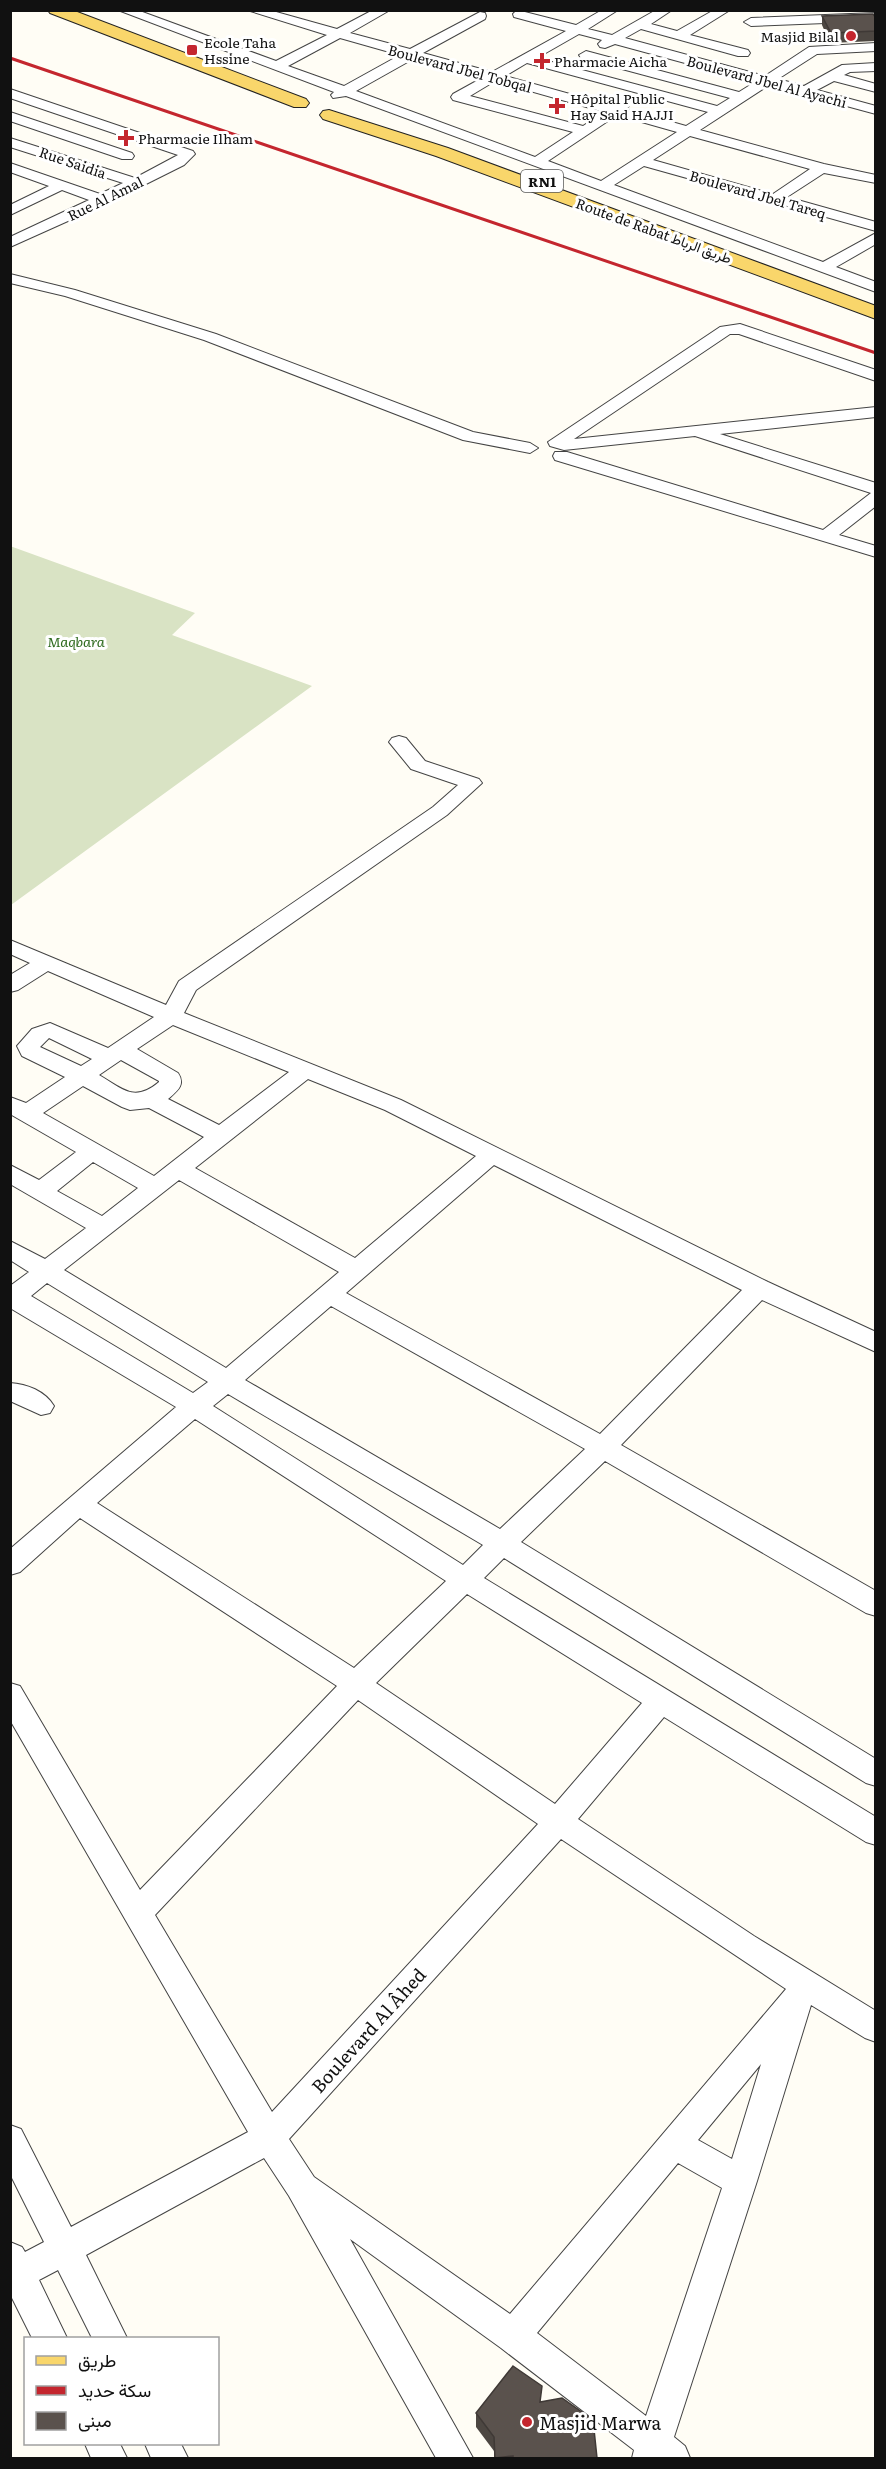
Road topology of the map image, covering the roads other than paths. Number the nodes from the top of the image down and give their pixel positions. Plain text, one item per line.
1 (56, 10) edge
2 (74, 10) edge
3 (124, 10) edge
4 (253, 10) edge
5 (349, 10) edge
6 (612, 10) edge
7 (666, 10) edge
8 (722, 12) edge
9 (378, 14) edge
10 (498, 16) edge
11 (747, 17) edge
12 (876, 17) edge
13 (640, 25) junction
14 (577, 30) junction
15 (803, 30) edge
16 (337, 34) junction
17 (680, 35) junction
18 (757, 35) dead end
19 (612, 40) junction
20 (876, 47) edge
21 (416, 55) junction
22 (586, 55) junction
23 (526, 59) junction
24 (277, 66) junction
25 (876, 67) edge
26 (563, 68) junction
27 (718, 68) junction
28 (831, 76) junction
29 (493, 77) junction
30 (768, 81) junction
31 (876, 88) edge
32 (807, 90) junction
33 (647, 92) junction
34 (10, 93) edge
35 (317, 96) junction
36 (741, 97) junction
37 (347, 98) junction
38 (35, 101) junction
39 (300, 103) junction
40 (614, 110) junction
41 (876, 110) edge
42 (718, 111) junction
43 (10, 114) edge
44 (329, 115) junction
45 (88, 120) junction
46 (583, 130) junction
47 (687, 130) junction
48 (60, 133) junction
49 (11, 142) edge
50 (155, 143) junction
51 (28, 147) junction
52 (127, 156) junction
53 (641, 160) junction
54 (68, 161) junction
55 (537, 162) junction
56 (12, 168) edge
57 (822, 168) junction
58 (98, 170) junction
59 (38, 176) junction
60 (876, 179) edge
61 (136, 183) junction
62 (61, 185) junction
63 (603, 186) junction
64 (10, 197) edge
65 (776, 199) junction
66 (103, 200) junction
67 (27, 204) junction
68 (10, 212) edge
69 (10, 220) edge
70 (876, 227) edge
71 (37, 230) junction
72 (876, 237) edge
73 (10, 243) edge
74 (824, 268) junction
75 (10, 278) edge
76 (876, 287) edge
77 (876, 303) edge
78 (876, 313) edge
79 (876, 376) edge
80 (876, 412) edge
81 (876, 420) edge
82 (703, 434) junction
83 (562, 448) junction
84 (876, 489) edge
85 (876, 497) edge
86 (826, 537) junction
87 (876, 552) edge
88 (399, 742) dead end
89 (10, 946) edge
90 (47, 962) junction
91 (10, 985) edge
92 (171, 1016) junction
93 (115, 1054) junction
94 (306, 1070) junction
95 (82, 1076) junction
96 (152, 1100) junction
97 (18, 1109) edge
98 (219, 1135) junction
99 (91, 1152) junction
100 (493, 1154) junction
101 (178, 1169) junction
102 (10, 1173) edge
103 (155, 1187) junction
104 (40, 1192) junction
105 (103, 1227) junction
106 (10, 1250) edge
107 (356, 1270) junction
108 (46, 1272) junction
109 (759, 1288) junction
110 (328, 1294) junction
111 (12, 1297) edge
112 (876, 1343) edge
113 (227, 1381) junction
114 (10, 1392) edge
115 (41, 1406) dead end
116 (194, 1406) junction
117 (603, 1447) junction
118 (79, 1504) junction
119 (501, 1543) junction
120 (10, 1565) edge
121 (464, 1579) junction
122 (876, 1605) edge
123 (356, 1684) junction
124 (10, 1695) edge
125 (661, 1701) junction
126 (876, 1774) edge
127 (557, 1823) junction
128 (876, 1833) edge
129 (138, 1913) junction
130 (802, 1991) junction
131 (876, 2028) edge
132 (269, 2138) junction
133 (10, 2140) edge
134 (676, 2145) junction
135 (741, 2181) junction
136 (301, 2185) junction
137 (64, 2248) junction
138 (13, 2270) edge
139 (513, 2336) junction
140 (49, 2337) edge
141 (109, 2337) edge
142 (658, 2453) edge
143 (456, 2458) edge

1 - 39 main road, RN1
2 - 35 main road, RN1
3 - 24 street
4 - 16 street, Boulevard Jbel Tobqal
5 - 9 street
6 - 14 street
7 - 13 street
8 - 11 street
8 - 17 street
9 - 16 street
10 - 14 street, Boulevard Jbel Al Ayachi
10 - 21 street
11 - 15 street
11 - 18 street
12 - 15 street
13 - 17 street
13 - 19 street
14 - 19 street, Boulevard Jbel Al Ayachi
14 - 23 street
15 - 20 street
15 - 30 street
16 - 21 street, Boulevard Jbel Tobqal
16 - 24 street
17 - 27 street
19 - 22 street
19 - 27 street, Boulevard Jbel Al Ayachi
21 - 29 street, Boulevard Jbel Tobqal
21 - 37 street
22 - 26 street
22 - 36 street
23 - 26 street
23 - 29 street
24 - 37 street
25 - 28 street
26 - 33 street
27 - 30 street, Boulevard Jbel Al Ayachi
28 - 31 street
28 - 32 street
29 - 40 street, Boulevard Jbel Tobqal
29 - 46 street
30 - 32 street, Boulevard Jbel Al Ayachi
30 - 36 street
32 - 41 street, Boulevard Jbel Al Ayachi
33 - 40 street
33 - 42 street
34 - 38 street
35 - 37 main road, RN1
35 - 39 main road, RN1
36 - 42 street
37 - 44 main road
37 - 55 street
37 - 77 main road, Route de Rabat طريق الرباط / RN1
38 - 43 street
38 - 45 street
39 - 44 main road, RN1
40 - 46 street
40 - 47 street, Boulevard Jbel Tobqal
42 - 47 street
43 - 48 street
44 - 78 main road, Route de Rabat طريق الرباط / RN1
45 - 48 street
45 - 50 street
46 - 55 street
47 - 53 street
47 - 57 street, Boulevard Jbel Tobqal
48 - 51 street
48 - 52 street
49 - 51 street, Rue Saidia
50 - 52 street
50 - 61 street, Rue Al Amal
51 - 54 street, Rue Saidia
52 - 58 street
53 - 63 street
53 - 65 street, Boulevard Jbel Tareq
54 - 58 street, Rue Saidia
54 - 59 street
55 - 63 street
56 - 59 street
57 - 60 street, Boulevard Jbel Tobqal
57 - 65 street
58 - 61 street, Rue Saidia
59 - 62 street
61 - 66 street, Rue Al Amal
62 - 66 street
62 - 67 street
63 - 74 street
64 - 67 street
65 - 70 street, Boulevard Jbel Tareq
66 - 71 street, Rue Al Amal
67 - 68 street
69 - 71 street
71 - 73 street, Rue Al Amal
72 - 74 street
74 - 76 street
75 - 83 street
79 - 83 street
80 - 82 street
81 - 82 street
82 - 83 street
82 - 84 street
83 - 86 street
85 - 86 street
86 - 87 street
88 - 92 street
89 - 90 street
90 - 91 street
90 - 92 street
92 - 93 street
92 - 94 street
93 - 95 street
93 - 95 street
93 - 96 street
94 - 98 street
94 - 100 street
95 - 96 street
95 - 97 street
96 - 98 street
97 - 99 street
98 - 101 street
99 - 103 street
99 - 104 street
100 - 107 street
100 - 109 street
101 - 103 street
101 - 107 street
102 - 104 street
103 - 105 street
104 - 105 street
105 - 108 street
106 - 108 street
107 - 110 street
108 - 111 street
108 - 113 street
109 - 112 street
109 - 117 street
110 - 113 street
110 - 117 street
111 - 116 street
113 - 116 street
113 - 119 street
114 - 115 street
116 - 118 street
116 - 121 street
117 - 119 street
117 - 122 street
118 - 120 street
118 - 123 street
119 - 121 street
119 - 126 street
121 - 123 street
121 - 125 street
123 - 127 street
123 - 129 street
124 - 129 street
125 - 127 street, Boulevard Al Âhed
125 - 128 street
127 - 130 street
127 - 132 street, Boulevard Al Âhed
129 - 132 street
130 - 131 street
130 - 134 street
130 - 135 street
132 - 136 street
132 - 137 street, Boulevard Al Âhed
133 - 137 street
134 - 135 street
134 - 139 street
135 - 142 street
136 - 139 street
136 - 143 street
137 - 138 street, Boulevard Al Âhed
137 - 141 street
138 - 140 street
139 - 142 street

